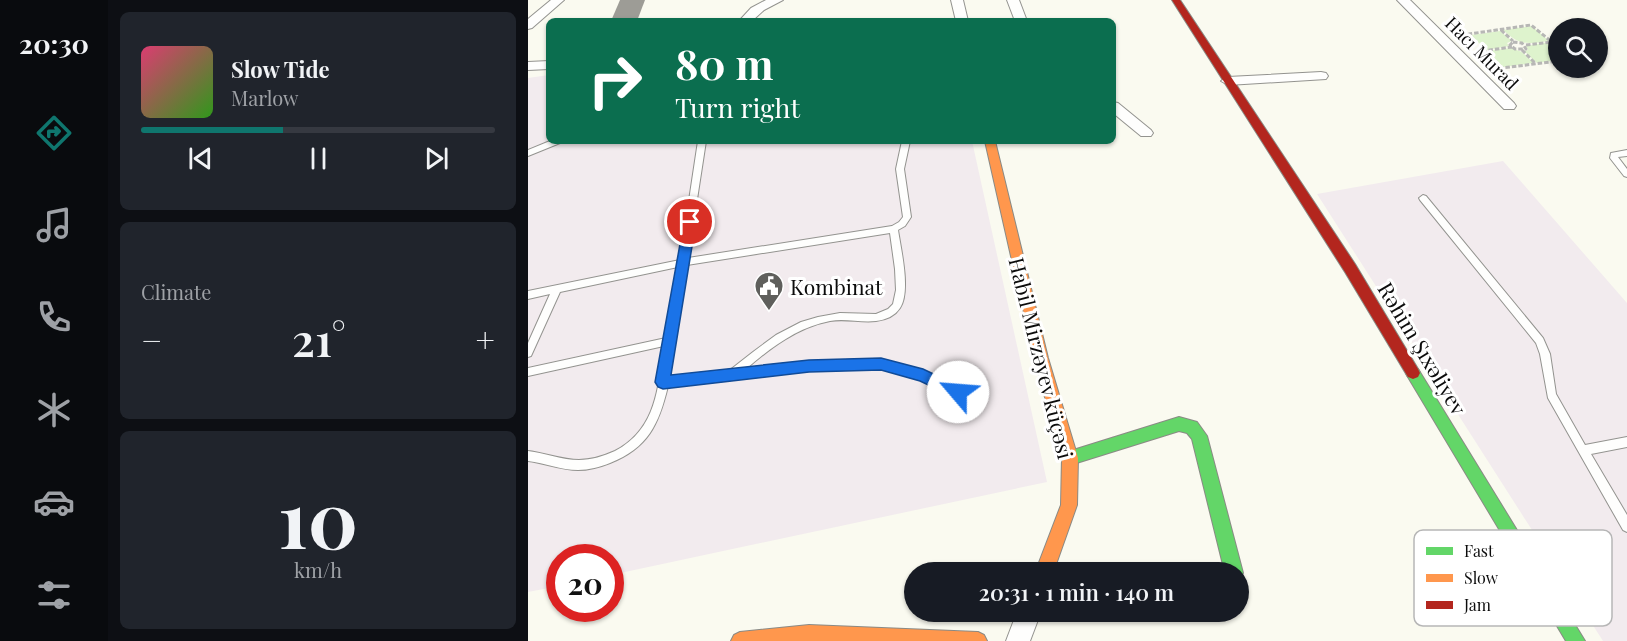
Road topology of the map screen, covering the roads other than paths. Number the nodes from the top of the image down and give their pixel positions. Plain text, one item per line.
1 (558, 0) edge
2 (777, 0) edge
3 (957, 0) edge
4 (1013, 0) edge
5 (1176, 0) edge
6 (1403, 0) edge
7 (748, 18) edge
8 (961, 18) edge
9 (1019, 18) edge
10 (528, 25) edge
11 (546, 65) edge
12 (528, 66) edge
13 (1321, 76) dead end
14 (1228, 81) junction
15 (1509, 106) dead end
16 (1116, 108) edge
17 (1146, 133) dead end
18 (550, 144) edge
19 (702, 144) edge
20 (905, 144) edge
21 (991, 144) edge
22 (528, 153) edge
23 (1627, 153) edge
24 (1627, 174) edge
25 (1423, 198) dead end
26 (894, 229) junction
27 (684, 262) junction
28 (557, 289) junction
29 (528, 294) edge
30 (670, 341) junction
31 (528, 353) edge
32 (528, 372) edge
33 (734, 373) junction
34 (663, 382) junction
35 (958, 392) dead end
36 (1627, 442) edge
37 (1583, 450) junction
38 (528, 456) edge
39 (1070, 458) junction
40 (1627, 526) edge
41 (1509, 530) edge
42 (1048, 562) edge
43 (1231, 562) edge
44 (1025, 622) edge
45 (1567, 626) edge
46 (740, 641) edge
47 (978, 641) edge
48 (1018, 641) edge
49 (1576, 641) edge

1 - 10 street
2 - 7 street
3 - 8 street
4 - 9 street
5 - 14 street, Rəhim Şıxəliyev
6 - 15 street, Hacı Murad
11 - 12 street
13 - 14 street
14 - 41 street, Rəhim Şıxəliyev
16 - 17 street
18 - 22 lane
19 - 27 lane
20 - 26 lane
21 - 39 street, Habil Mirzəyev küçəsi
23 - 24 lane
25 - 37 lane
26 - 27 lane
26 - 33 lane
27 - 28 lane
27 - 30 lane
28 - 29 lane
28 - 31 lane
30 - 32 lane
30 - 34 lane
33 - 34 lane
33 - 35 lane
34 - 38 lane
36 - 37 lane
37 - 40 lane
39 - 42 street, Habil Mirzəyev küçəsi
39 - 43 street
44 - 48 street
45 - 49 street, Rəhim Şıxəliyev
46 - 47 street

